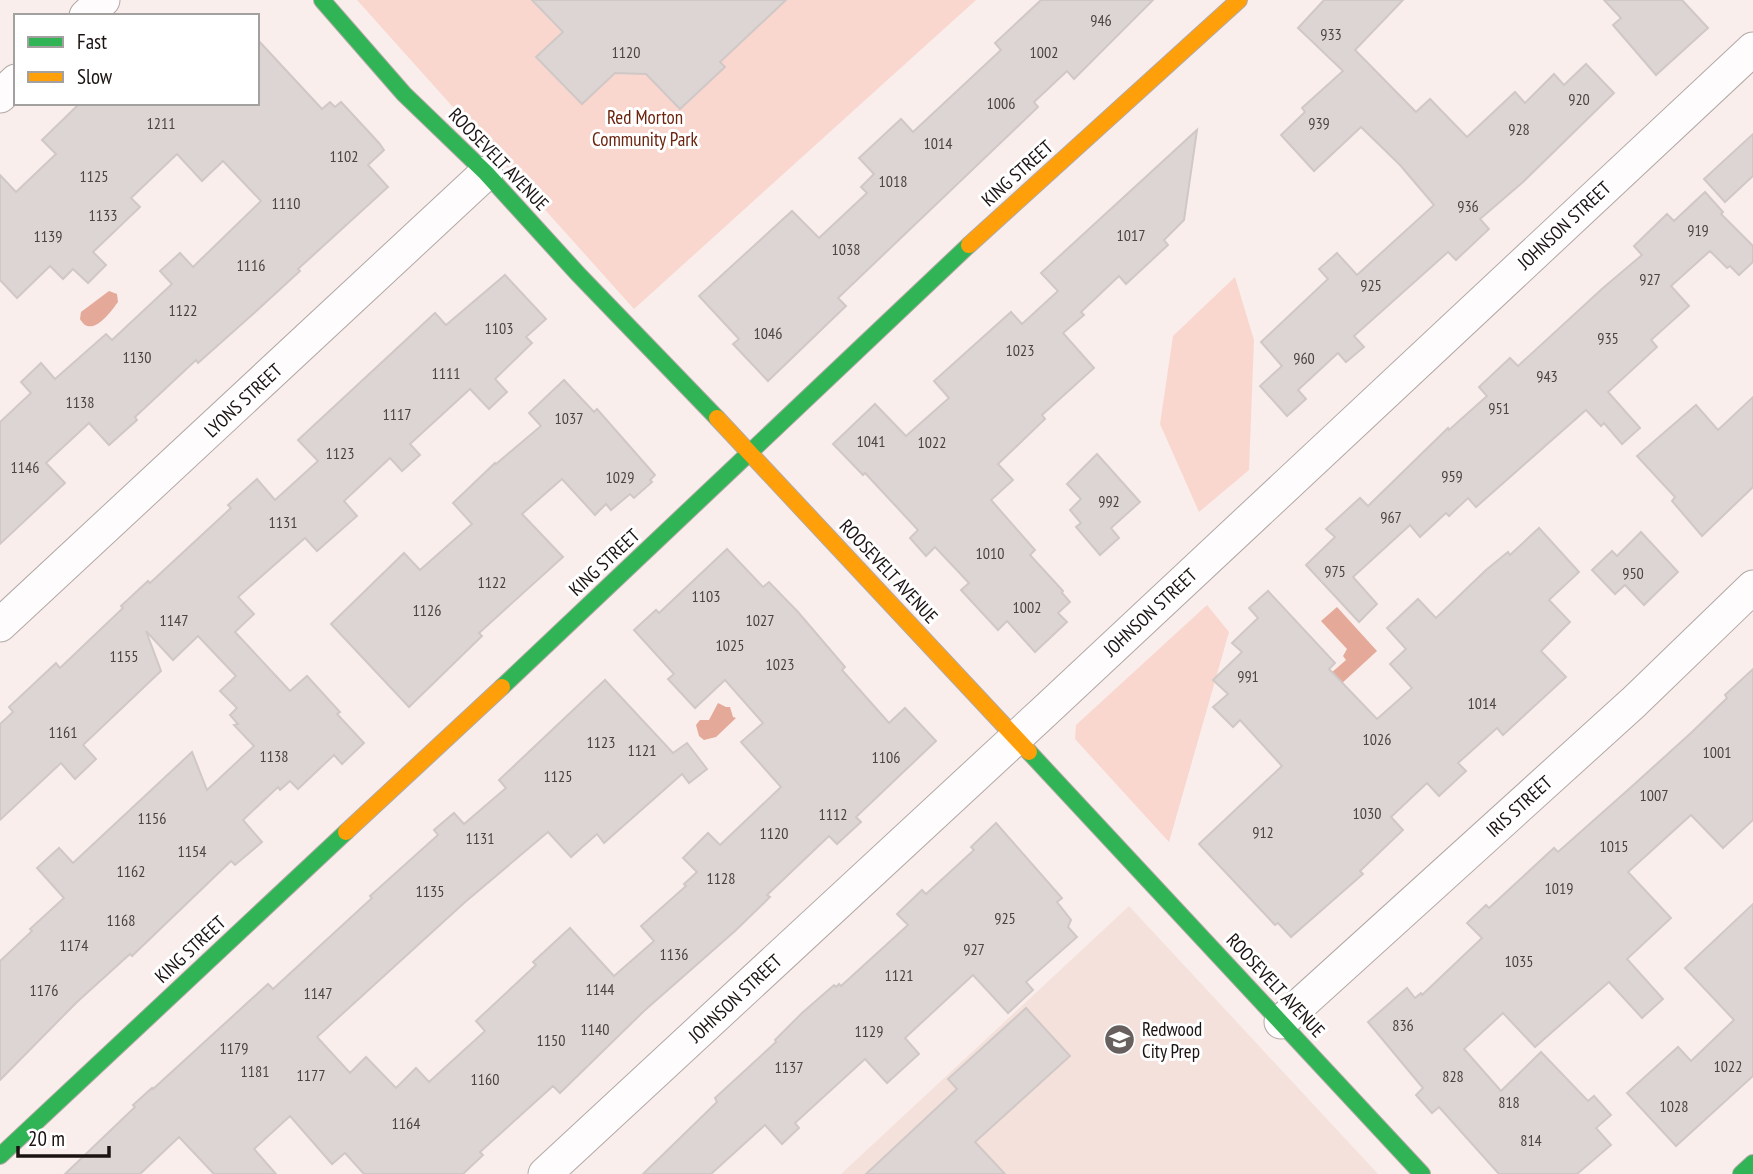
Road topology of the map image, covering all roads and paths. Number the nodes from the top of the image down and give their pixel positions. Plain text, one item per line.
1 (103, 0) edge
2 (322, 0) edge
3 (1239, 0) edge
4 (88, 14) edge
5 (1753, 49) edge
6 (14, 83) edge
7 (0, 96) edge
8 (486, 173) junction
9 (749, 452) junction
10 (1753, 587) edge
11 (0, 625) edge
12 (1016, 736) junction
13 (1281, 1022) junction
14 (0, 1156) edge
15 (1753, 1163) edge
16 (545, 1174) edge
17 (1422, 1174) edge
18 (1741, 1174) edge

1 - 4 street
2 - 8 street, ROOSEVELT AVENUE
3 - 9 street, KING STREET
5 - 12 street, JOHNSON STREET
6 - 7 street
8 - 9 street, ROOSEVELT AVENUE
8 - 11 street, LYONS STREET
9 - 12 street, ROOSEVELT AVENUE
9 - 14 street, KING STREET
10 - 13 street, IRIS STREET
12 - 13 street, ROOSEVELT AVENUE
12 - 16 street, JOHNSON STREET
13 - 17 street, ROOSEVELT AVENUE
15 - 18 street

